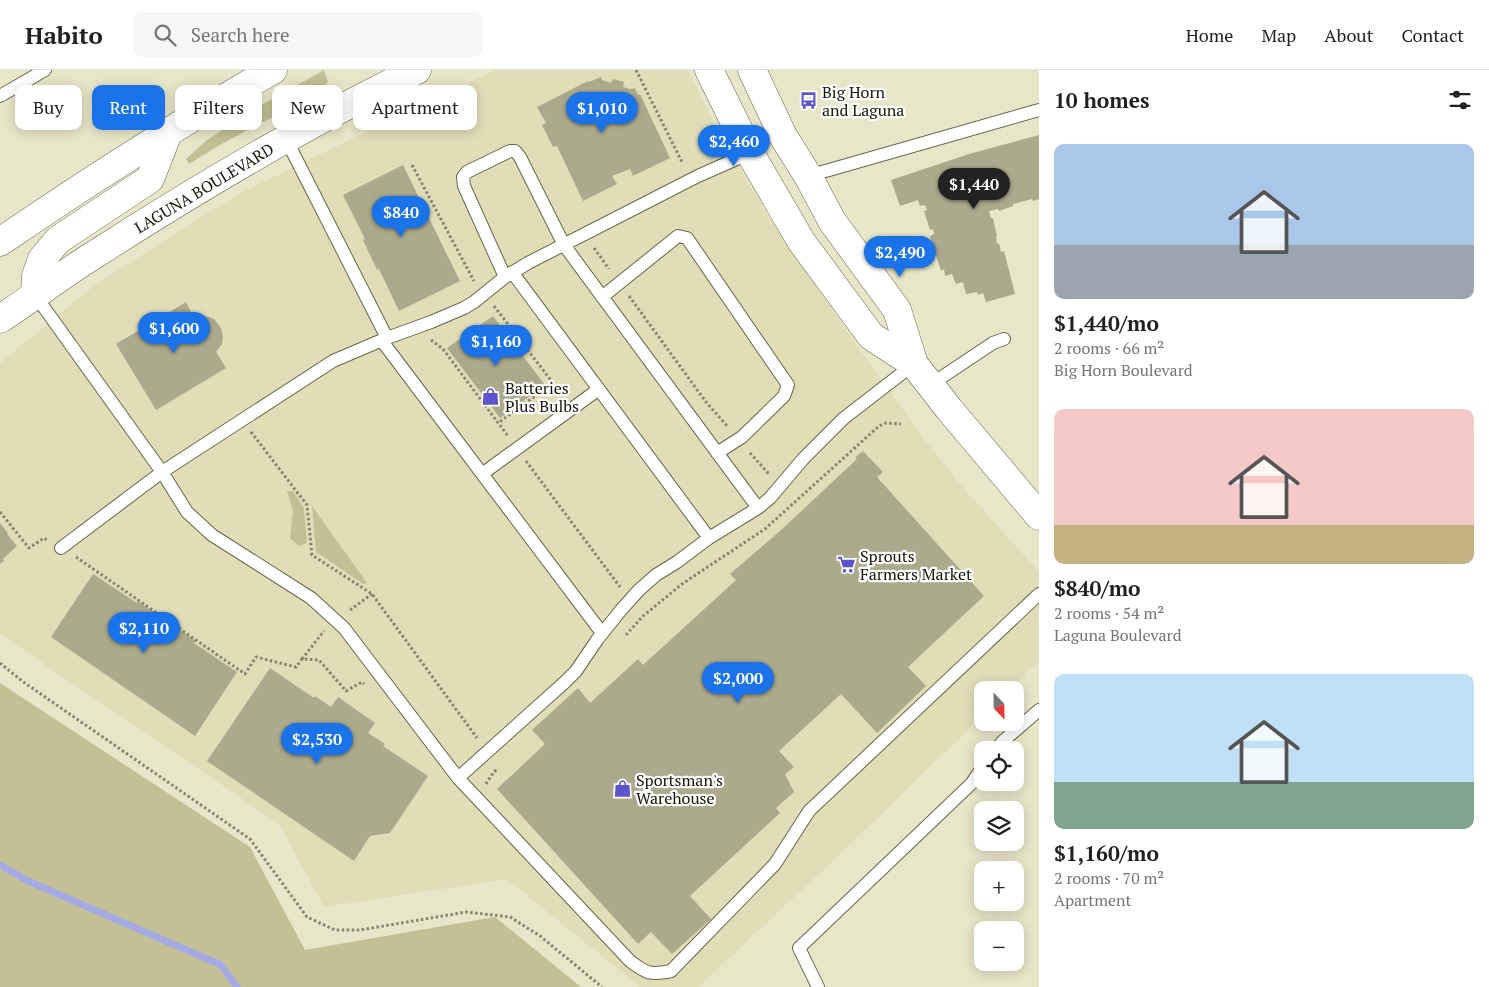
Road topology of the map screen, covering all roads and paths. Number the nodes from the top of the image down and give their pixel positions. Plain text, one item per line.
1 (45, 70) edge
2 (272, 70) edge
3 (417, 70) edge
4 (636, 70) edge
5 (709, 70) edge
6 (752, 70) edge
7 (0, 96) edge
8 (1039, 110) edge
9 (168, 133) junction
10 (286, 139) junction
11 (750, 153) junction
12 (682, 162) dead end
13 (808, 176) junction
14 (584, 234) junction
15 (0, 242) edge
16 (564, 245) junction
17 (508, 274) junction
18 (619, 283) junction
19 (35, 295) junction
20 (602, 297) junction
21 (0, 319) edge
22 (1004, 339) dead end
23 (384, 340) junction
24 (922, 374) junction
25 (599, 388) junction
26 (242, 420) junction
27 (901, 424) dead end
28 (738, 440) junction
29 (717, 453) junction
30 (162, 472) junction
31 (482, 474) junction
32 (780, 487) junction
33 (794, 503) junction
34 (758, 508) junction
35 (0, 512) edge
36 (1039, 516) edge
37 (709, 538) junction
38 (61, 548) junction
39 (1039, 594) edge
40 (602, 633) junction
41 (620, 642) dead end
42 (0, 663) edge
43 (368, 690) dead end
44 (1039, 710) edge
45 (1003, 741) edge
46 (487, 752) junction
47 (458, 778) junction
48 (974, 780) edge
49 (474, 795) junction
50 (602, 987) edge
51 (818, 987) edge

1 - 7 lane
2 - 9 main road
3 - 10 main road, LAGUNA BOULEVARD
4 - 12 path
5 - 11 main road
6 - 13 main road
8 - 13 lane
9 - 15 main road
9 - 19 main road
10 - 19 main road, LAGUNA BOULEVARD
10 - 23 lane
11 - 14 lane
11 - 24 main road
13 - 24 main road
14 - 16 lane
14 - 18 path
16 - 17 lane
16 - 17 lane
16 - 20 lane
17 - 23 lane
17 - 25 lane
18 - 20 lane
18 - 28 path
18 - 28 lane
19 - 21 main road, LAGUNA BOULEVARD
19 - 30 lane
20 - 29 lane
22 - 24 lane
23 - 26 lane
23 - 31 lane
24 - 32 lane
24 - 36 main road
25 - 31 lane
25 - 37 lane
26 - 30 lane
26 - 46 path
27 - 33 path
28 - 29 lane
28 - 32 path
29 - 34 lane
30 - 38 lane
30 - 47 lane
31 - 40 lane
32 - 33 path
32 - 34 lane
33 - 41 path
34 - 37 lane
35 - 38 path
37 - 40 lane
38 - 43 path
39 - 49 lane
40 - 46 lane
42 - 50 path
44 - 45 lane
46 - 47 lane
46 - 49 path
47 - 49 lane
48 - 51 lane

